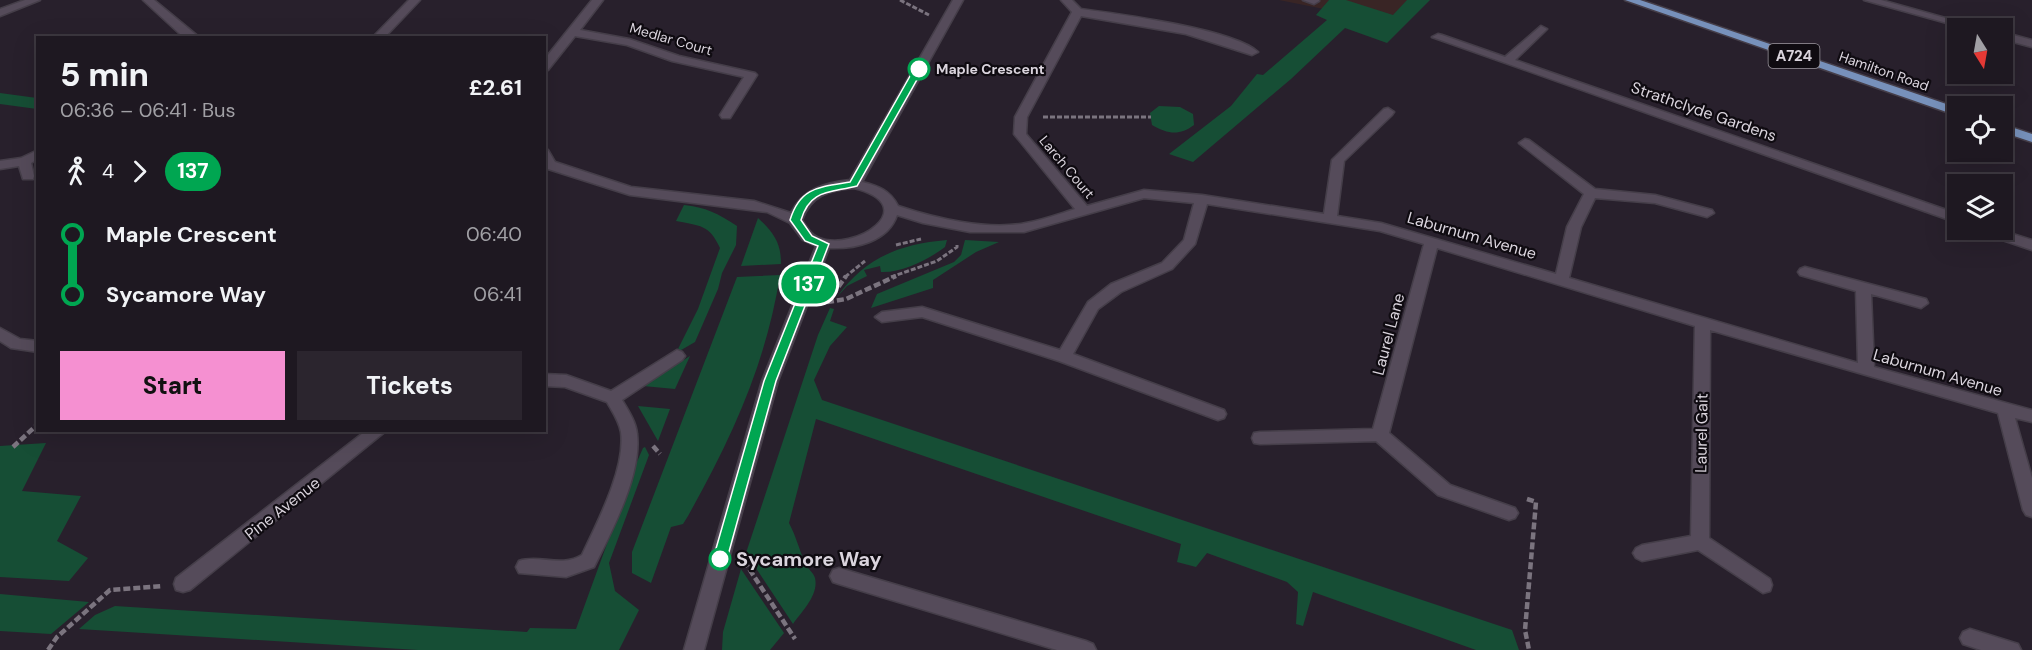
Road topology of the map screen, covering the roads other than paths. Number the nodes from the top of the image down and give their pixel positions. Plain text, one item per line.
1 (35, 0) edge
2 (148, 0) edge
3 (415, 0) edge
4 (598, 0) edge
5 (958, 0) edge
6 (1066, 0) edge
7 (1630, 0) edge
8 (1869, 0) edge
9 (1078, 12) junction
10 (0, 13) edge
11 (1947, 20) edge
12 (1541, 29) dead end
13 (571, 32) junction
14 (191, 36) edge
15 (379, 36) edge
16 (1438, 37) dead end
17 (2013, 39) edge
18 (2032, 44) edge
19 (1251, 52) dead end
20 (1507, 62) junction
21 (546, 65) edge
22 (1947, 108) edge
23 (1388, 112) dead end
24 (726, 115) dead end
25 (2013, 132) edge
26 (2032, 138) edge
27 (1526, 142) dead end
28 (36, 155) edge
29 (24, 161) junction
30 (546, 163) edge
31 (0, 165) edge
32 (28, 176) dead end
33 (854, 184) junction
34 (1591, 193) junction
35 (1202, 199) junction
36 (893, 209) junction
37 (1085, 212) junction
38 (1707, 213) dead end
39 (1947, 215) edge
40 (1330, 218) junction
41 (795, 220) junction
42 (2013, 239) edge
43 (1431, 243) junction
44 (824, 244) junction
45 (2032, 245) edge
46 (1805, 272) dead end
47 (1562, 279) junction
48 (1863, 287) junction
49 (1921, 303) dead end
50 (882, 317) dead end
51 (1703, 323) junction
52 (0, 333) edge
53 (36, 347) edge
54 (677, 356) dead end
55 (1064, 357) junction
56 (1866, 371) junction
57 (546, 380) edge
58 (613, 398) junction
59 (2005, 410) junction
60 (1218, 414) dead end
61 (2032, 416) edge
62 (376, 432) edge
63 (1380, 435) junction
64 (1260, 438) dead end
65 (2032, 510) edge
66 (1509, 513) dead end
67 (1700, 542) junction
68 (1642, 553) dead end
69 (525, 567) dead end
70 (839, 576) dead end
71 (183, 584) road end
72 (1764, 585) dead end
73 (1970, 638) dead end
74 (694, 650) edge
75 (1086, 650) edge
76 (2011, 650) edge

1 - 10 street
2 - 14 street
3 - 15 street
4 - 13 street
5 - 33 street
6 - 9 street
7 - 22 main road, Hamilton Road / A724
8 - 11 street
9 - 19 street
9 - 37 street, Larch Court
12 - 20 street
13 - 21 street
13 - 24 street, Medlar Court
16 - 20 street, Strathclyde Gardens
17 - 18 street
20 - 39 street, Strathclyde Gardens
23 - 40 street
25 - 26 main road
27 - 34 street
28 - 29 street
29 - 31 street
29 - 32 street
30 - 41 street
33 - 36 street
33 - 41 street
34 - 38 street
34 - 47 street
35 - 37 street, Laburnum Avenue
35 - 40 street, Laburnum Avenue
35 - 55 street
36 - 37 street, Laburnum Avenue
36 - 44 street
40 - 43 street, Laburnum Avenue
41 - 44 street
42 - 45 street
43 - 47 street, Laburnum Avenue
43 - 63 street, Laurel Lane
44 - 74 street
46 - 48 street
47 - 51 street, Laburnum Avenue
48 - 49 street
48 - 56 street
50 - 55 street
51 - 56 street, Laburnum Avenue
51 - 67 street, Laurel Gait
52 - 53 street
54 - 58 street
55 - 60 street
56 - 59 street, Laburnum Avenue
57 - 58 street
58 - 69 street
59 - 61 street, Laburnum Avenue
59 - 65 street
62 - 71 street, Pine Avenue
63 - 64 street
63 - 66 street
67 - 68 street
67 - 72 street
70 - 75 street
73 - 76 street

